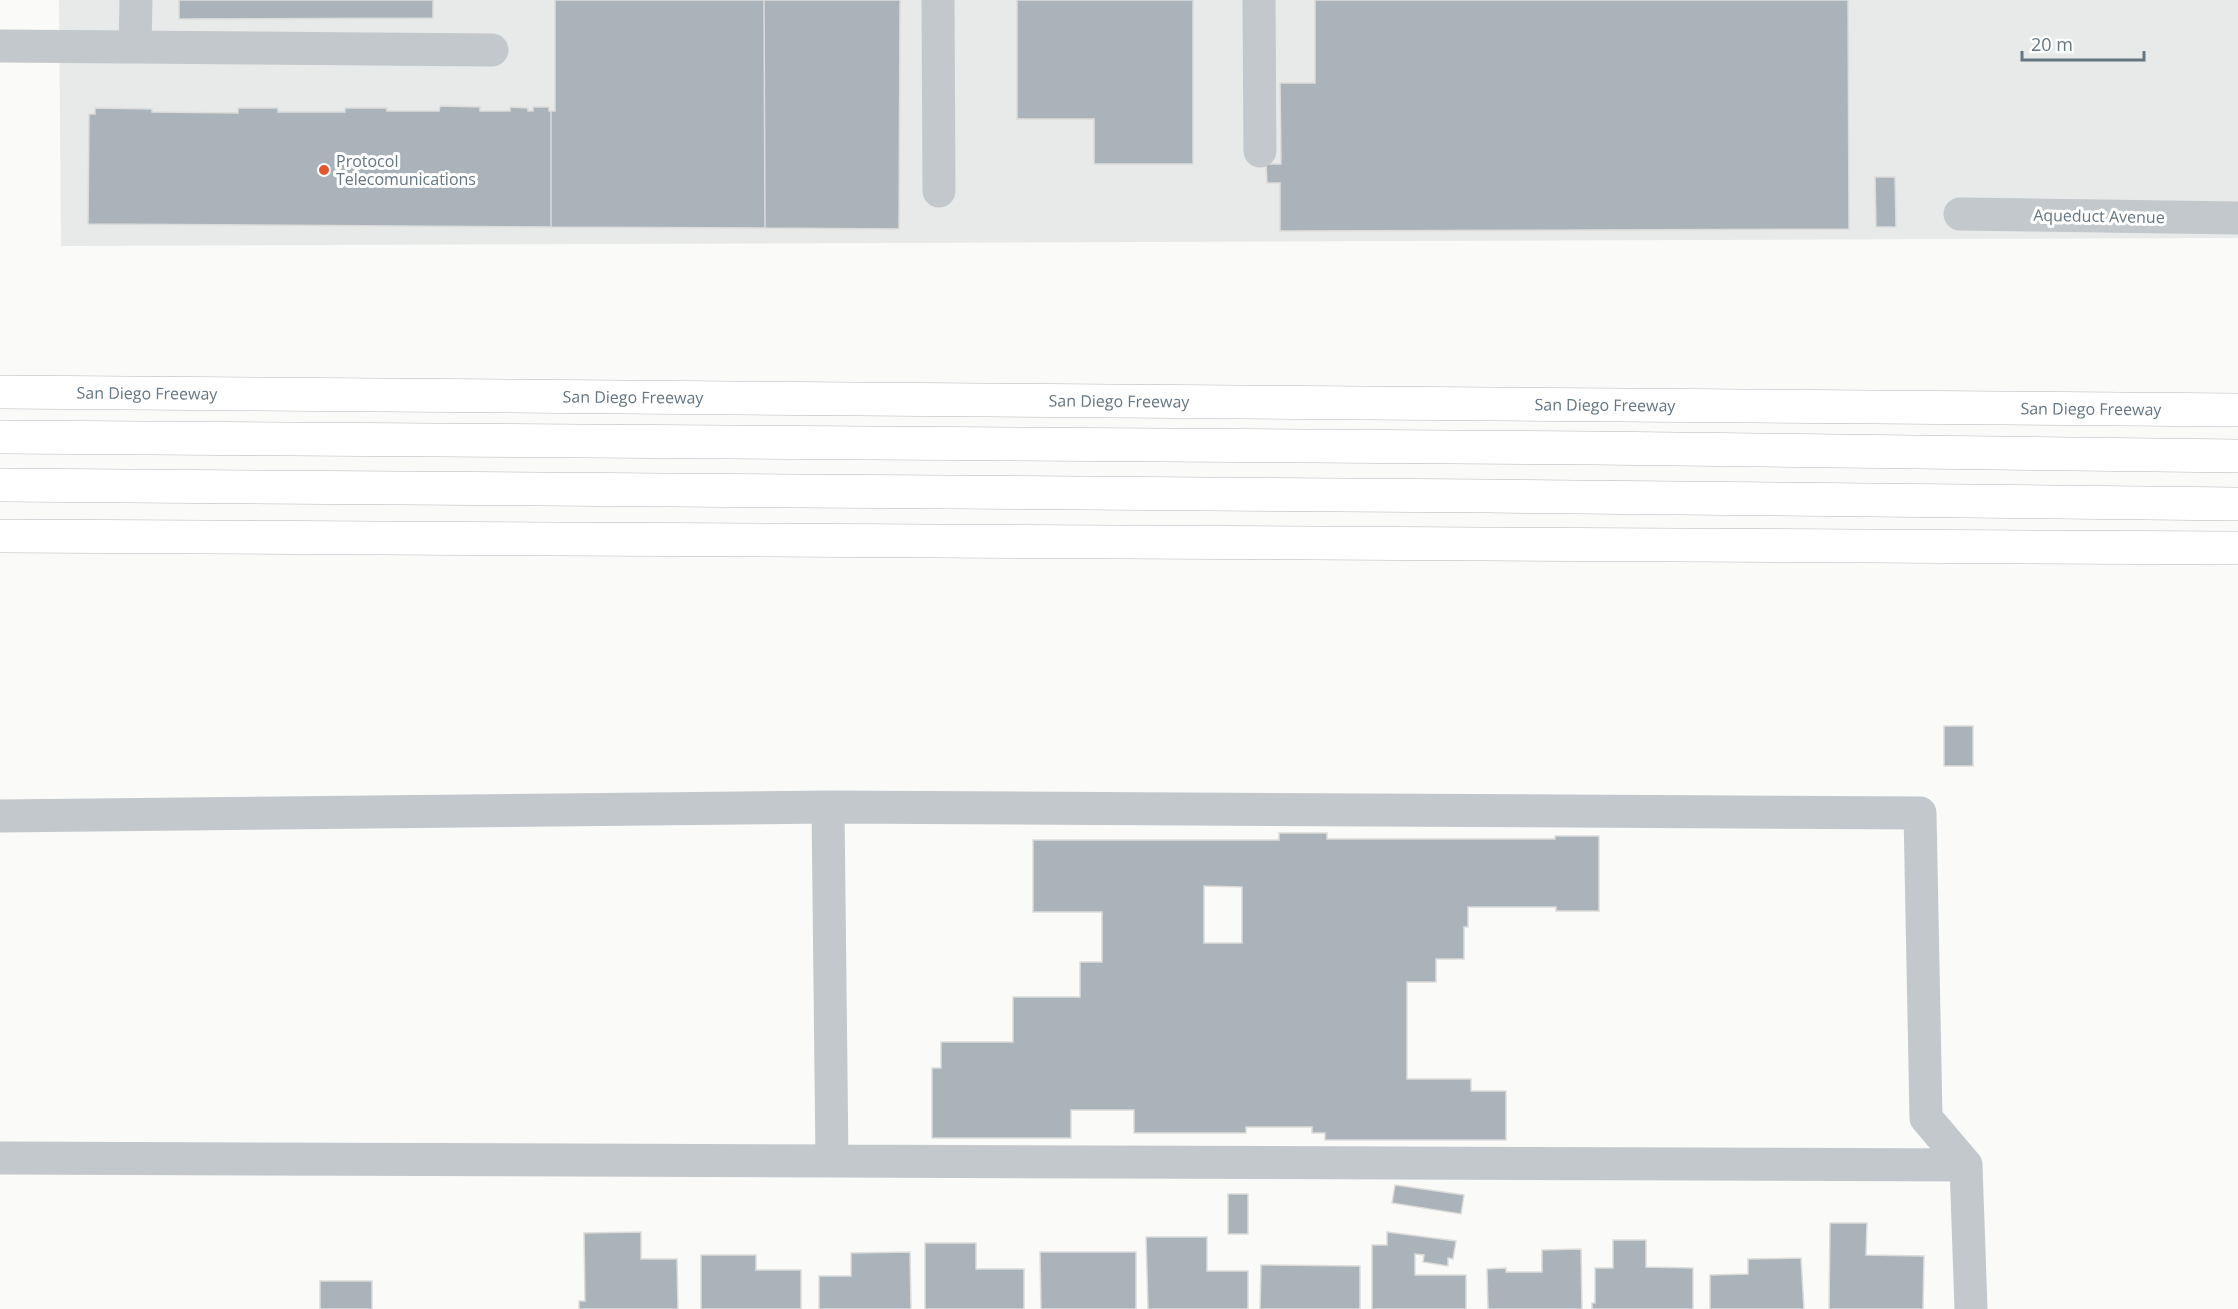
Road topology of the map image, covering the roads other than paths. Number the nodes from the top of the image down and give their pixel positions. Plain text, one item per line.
1 (136, 0) edge
2 (938, 0) edge
3 (1259, 0) edge
4 (0, 46) edge
5 (135, 47) junction
6 (492, 51) dead end
7 (1260, 151) dead end
8 (939, 191) dead end
9 (1960, 214) dead end
10 (2238, 218) edge
11 (0, 392) edge
12 (2238, 410) edge
13 (0, 436) edge
14 (2238, 456) edge
15 (0, 485) edge
16 (2238, 504) edge
17 (0, 536) edge
18 (2238, 548) edge
19 (828, 807) junction
20 (0, 816) edge
21 (0, 1158) edge
22 (832, 1161) junction
23 (1966, 1165) junction
24 (1971, 1309) edge

1 - 5 lane
2 - 8 lane
3 - 7 lane
4 - 5 lane
5 - 6 lane
9 - 10 lane, Aqueduct Avenue
11 - 12 highway, San Diego Freeway
13 - 14 highway
15 - 16 highway
17 - 18 highway
19 - 20 lane
19 - 22 lane
19 - 23 lane
21 - 22 lane
22 - 23 lane
23 - 24 lane

